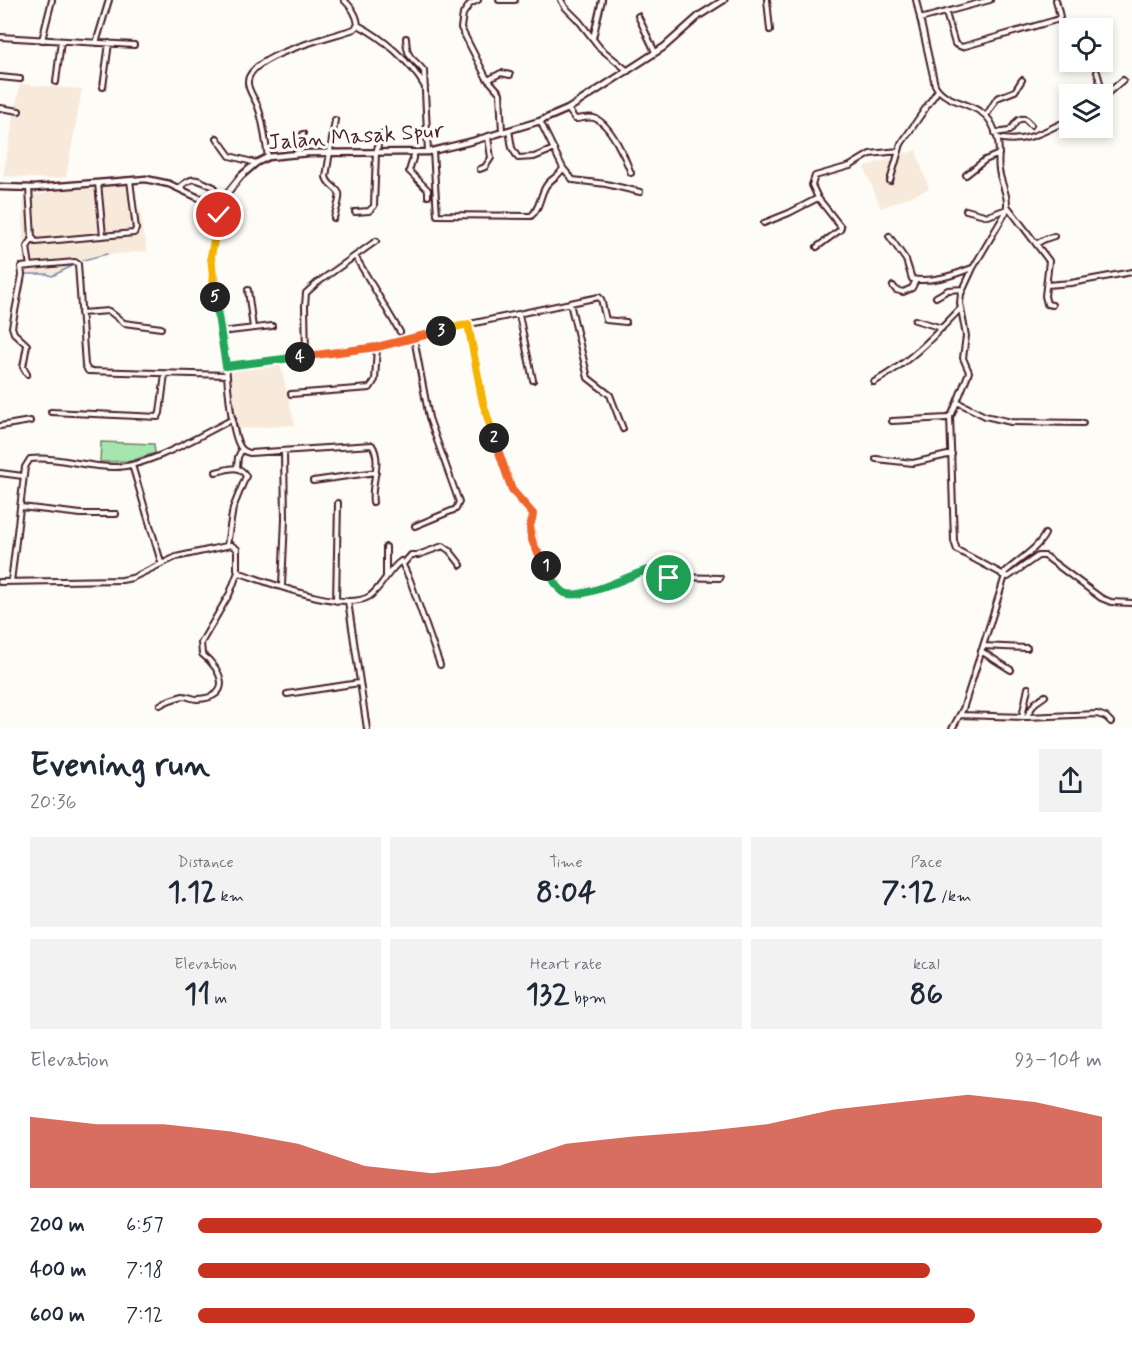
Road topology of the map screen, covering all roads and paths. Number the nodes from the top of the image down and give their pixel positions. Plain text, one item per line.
1 (52, 0) edge
2 (109, 0) edge
3 (344, 0) edge
4 (478, 0) edge
5 (499, 0) edge
6 (514, 0) edge
7 (561, 0) edge
8 (602, 0) edge
9 (724, 0) edge
10 (767, 0) edge
11 (916, 0) edge
12 (990, 0) edge
13 (1056, 0) edge
14 (946, 12) junction
15 (638, 16) dead end
16 (920, 20) junction
17 (358, 25) junction
18 (770, 30) dead end
19 (0, 37) edge
20 (406, 38) dead end
21 (592, 38) junction
22 (42, 40) junction
23 (61, 41) junction
24 (96, 43) junction
25 (110, 43) junction
26 (134, 45) dead end
27 (656, 52) junction
28 (628, 71) junction
29 (1097, 72) dead end
30 (510, 75) dead end
31 (0, 77) edge
32 (20, 79) dead end
33 (488, 80) junction
34 (1022, 80) dead end
35 (1123, 80) dead end
36 (56, 82) dead end
37 (1100, 84) edge
38 (103, 87) dead end
39 (1113, 89) edge
40 (426, 90) junction
41 (938, 90) junction
42 (0, 108) edge
43 (568, 109) junction
44 (19, 111) dead end
45 (986, 116) junction
46 (334, 120) dead end
47 (540, 121) junction
48 (1059, 123) edge
49 (1031, 125) dead end
50 (509, 130) junction
51 (502, 132) junction
52 (303, 134) dead end
53 (381, 134) dead end
54 (996, 136) junction
55 (488, 137) junction
56 (217, 138) dead end
57 (554, 149) junction
58 (899, 151) junction
59 (415, 152) junction
60 (431, 152) junction
61 (330, 153) junction
62 (376, 153) junction
63 (298, 154) junction
64 (999, 154) junction
65 (268, 157) junction
66 (256, 163) junction
67 (563, 168) junction
68 (480, 169) dead end
69 (631, 173) dead end
70 (966, 175) dead end
71 (130, 179) junction
72 (890, 181) dead end
73 (98, 182) junction
74 (0, 187) edge
75 (214, 187) dead end
76 (29, 188) junction
77 (179, 188) junction
78 (640, 192) dead end
79 (428, 196) dead end
80 (818, 198) junction
81 (221, 201) junction
82 (1007, 208) junction
83 (966, 210) dead end
84 (355, 212) dead end
85 (334, 218) dead end
86 (764, 223) dead end
87 (103, 236) junction
88 (889, 236) dead end
89 (1054, 236) dead end
90 (32, 240) junction
91 (376, 241) dead end
92 (1036, 244) junction
93 (817, 247) dead end
94 (355, 256) junction
95 (30, 266) junction
96 (973, 268) junction
97 (1132, 272) edge
98 (916, 280) junction
99 (1047, 285) junction
100 (893, 286) dead end
101 (963, 289) junction
102 (248, 290) dead end
103 (936, 297) dead end
104 (570, 303) junction
105 (1052, 305) dead end
106 (961, 308) junction
107 (81, 312) junction
108 (519, 315) junction
109 (915, 320) dead end
110 (626, 322) dead end
111 (468, 324) junction
112 (272, 326) dead end
113 (161, 328) dead end
114 (253, 328) junction
115 (942, 328) junction
116 (220, 332) junction
117 (400, 332) dead end
118 (414, 338) junction
119 (377, 347) junction
120 (306, 356) junction
121 (226, 366) junction
122 (165, 374) junction
123 (27, 375) dead end
124 (227, 375) junction
125 (533, 380) dead end
126 (874, 382) dead end
127 (291, 394) dead end
128 (957, 402) junction
129 (51, 412) dead end
130 (950, 416) junction
131 (233, 419) junction
132 (30, 421) dead end
133 (892, 421) dead end
134 (1083, 423) dead end
135 (0, 426) edge
136 (623, 429) dead end
137 (242, 449) junction
138 (284, 451) junction
139 (952, 454) junction
140 (876, 459) dead end
141 (132, 465) junction
142 (237, 467) junction
143 (216, 472) dead end
144 (376, 472) junction
145 (0, 473) edge
146 (23, 476) junction
147 (313, 481) dead end
148 (373, 502) dead end
149 (338, 503) dead end
150 (21, 507) junction
151 (116, 514) dead end
152 (415, 526) dead end
153 (1045, 534) dead end
154 (227, 545) junction
155 (386, 548) dead end
156 (161, 562) junction
157 (403, 564) junction
158 (461, 565) dead end
159 (238, 572) junction
160 (1004, 576) junction
161 (386, 577) junction
162 (720, 578) dead end
163 (0, 582) edge
164 (11, 582) junction
165 (282, 586) junction
166 (336, 601) junction
167 (348, 601) junction
168 (1132, 603) edge
169 (982, 648) junction
170 (1027, 648) dead end
171 (440, 665) dead end
172 (1011, 670) dead end
173 (359, 683) junction
174 (1028, 688) dead end
175 (287, 694) dead end
176 (1045, 696) dead end
177 (160, 705) dead end
178 (959, 716) junction
179 (1024, 717) junction
180 (1111, 722) dead end
181 (365, 728) edge
182 (952, 729) edge

1 - 22 street
2 - 24 street
3 - 17 street
4 - 33 street
5 - 6 street
7 - 21 street
8 - 21 street
9 - 27 street, Jalan Masak Spur
10 - 18 street
11 - 16 street
12 - 14 street
13 - 14 street
14 - 16 street
15 - 27 street
16 - 41 street
17 - 40 street
17 - 65 street
19 - 22 street
20 - 40 street
21 - 28 street
22 - 23 street
23 - 24 street
23 - 36 street
24 - 25 street
25 - 26 street
25 - 38 street
27 - 28 street, Jalan Masak Spur
28 - 43 street, Jalan Masak Spur
29 - 37 street
30 - 33 street
31 - 32 street
33 - 51 street
34 - 45 street
35 - 39 street
40 - 60 street
41 - 45 street
41 - 58 street
42 - 44 street
43 - 47 street, Jalan Masak Spur
43 - 69 street
45 - 54 street
46 - 61 street
47 - 50 street, Jalan Masak Spur
47 - 57 street
48 - 54 street
49 - 54 street
50 - 51 street, Jalan Masak Spur
50 - 57 street
51 - 55 street, Jalan Masak Spur
52 - 63 street
53 - 62 street
54 - 64 street
55 - 60 street, Jalan Masak Spur
55 - 68 street
56 - 66 street
57 - 67 street
58 - 72 street
58 - 80 street
59 - 60 street, Jalan Masak Spur
59 - 62 street, Jalan Masak Spur
59 - 79 street
60 - 67 street
61 - 62 street, Jalan Masak Spur
61 - 63 street, Jalan Masak Spur
61 - 85 street
62 - 84 street
63 - 65 street, Jalan Masak Spur
64 - 70 street
64 - 82 street
65 - 66 street, Jalan Masak Spur
66 - 81 street, Jalan Masak Spur
67 - 78 street
71 - 73 street
71 - 77 street
71 - 87 street
73 - 76 street
73 - 87 street
74 - 76 street
75 - 77 street
76 - 90 street
77 - 81 street
80 - 86 street
80 - 93 street
81 - 116 street
82 - 83 street
82 - 92 street
82 - 96 street
87 - 90 street
88 - 98 street
89 - 92 street
90 - 95 street
91 - 94 street
92 - 99 street
94 - 117 street
94 - 120 street
95 - 107 street
95 - 123 street
96 - 98 street
96 - 101 street
97 - 99 street
98 - 100 street
99 - 105 street
101 - 103 street
101 - 106 street
102 - 114 street
104 - 108 street
104 - 110 street
104 - 136 street
106 - 115 street
106 - 128 street
107 - 113 street
107 - 122 street
108 - 111 street
108 - 125 street
109 - 115 street
111 - 118 street
111 - 162 street
112 - 114 street
114 - 116 street
115 - 126 street
116 - 121 street
118 - 119 street
118 - 152 street
119 - 120 street
119 - 127 street
120 - 121 street
121 - 124 street
122 - 124 street
122 - 129 street
124 - 131 street
128 - 130 street
128 - 134 street
130 - 133 street
130 - 139 street
131 - 137 street
131 - 141 street
132 - 135 street
137 - 138 street
137 - 142 street
138 - 144 street
138 - 165 street
139 - 140 street
139 - 160 street
141 - 146 street
141 - 156 street
142 - 143 street
142 - 154 street
144 - 147 street
144 - 148 street
145 - 146 street
146 - 150 street
149 - 166 street
150 - 151 street
150 - 164 street
153 - 160 street
154 - 156 street
154 - 159 street
155 - 161 street
156 - 164 street
157 - 158 street
157 - 161 street
157 - 171 street
159 - 165 street
159 - 177 street
160 - 168 street
160 - 169 street
161 - 167 street
163 - 164 street
165 - 166 street
166 - 167 street
167 - 173 street
169 - 170 street
169 - 172 street
169 - 178 street
173 - 175 street
173 - 181 street
174 - 179 street
176 - 179 street
178 - 179 street
178 - 182 street
179 - 180 street

